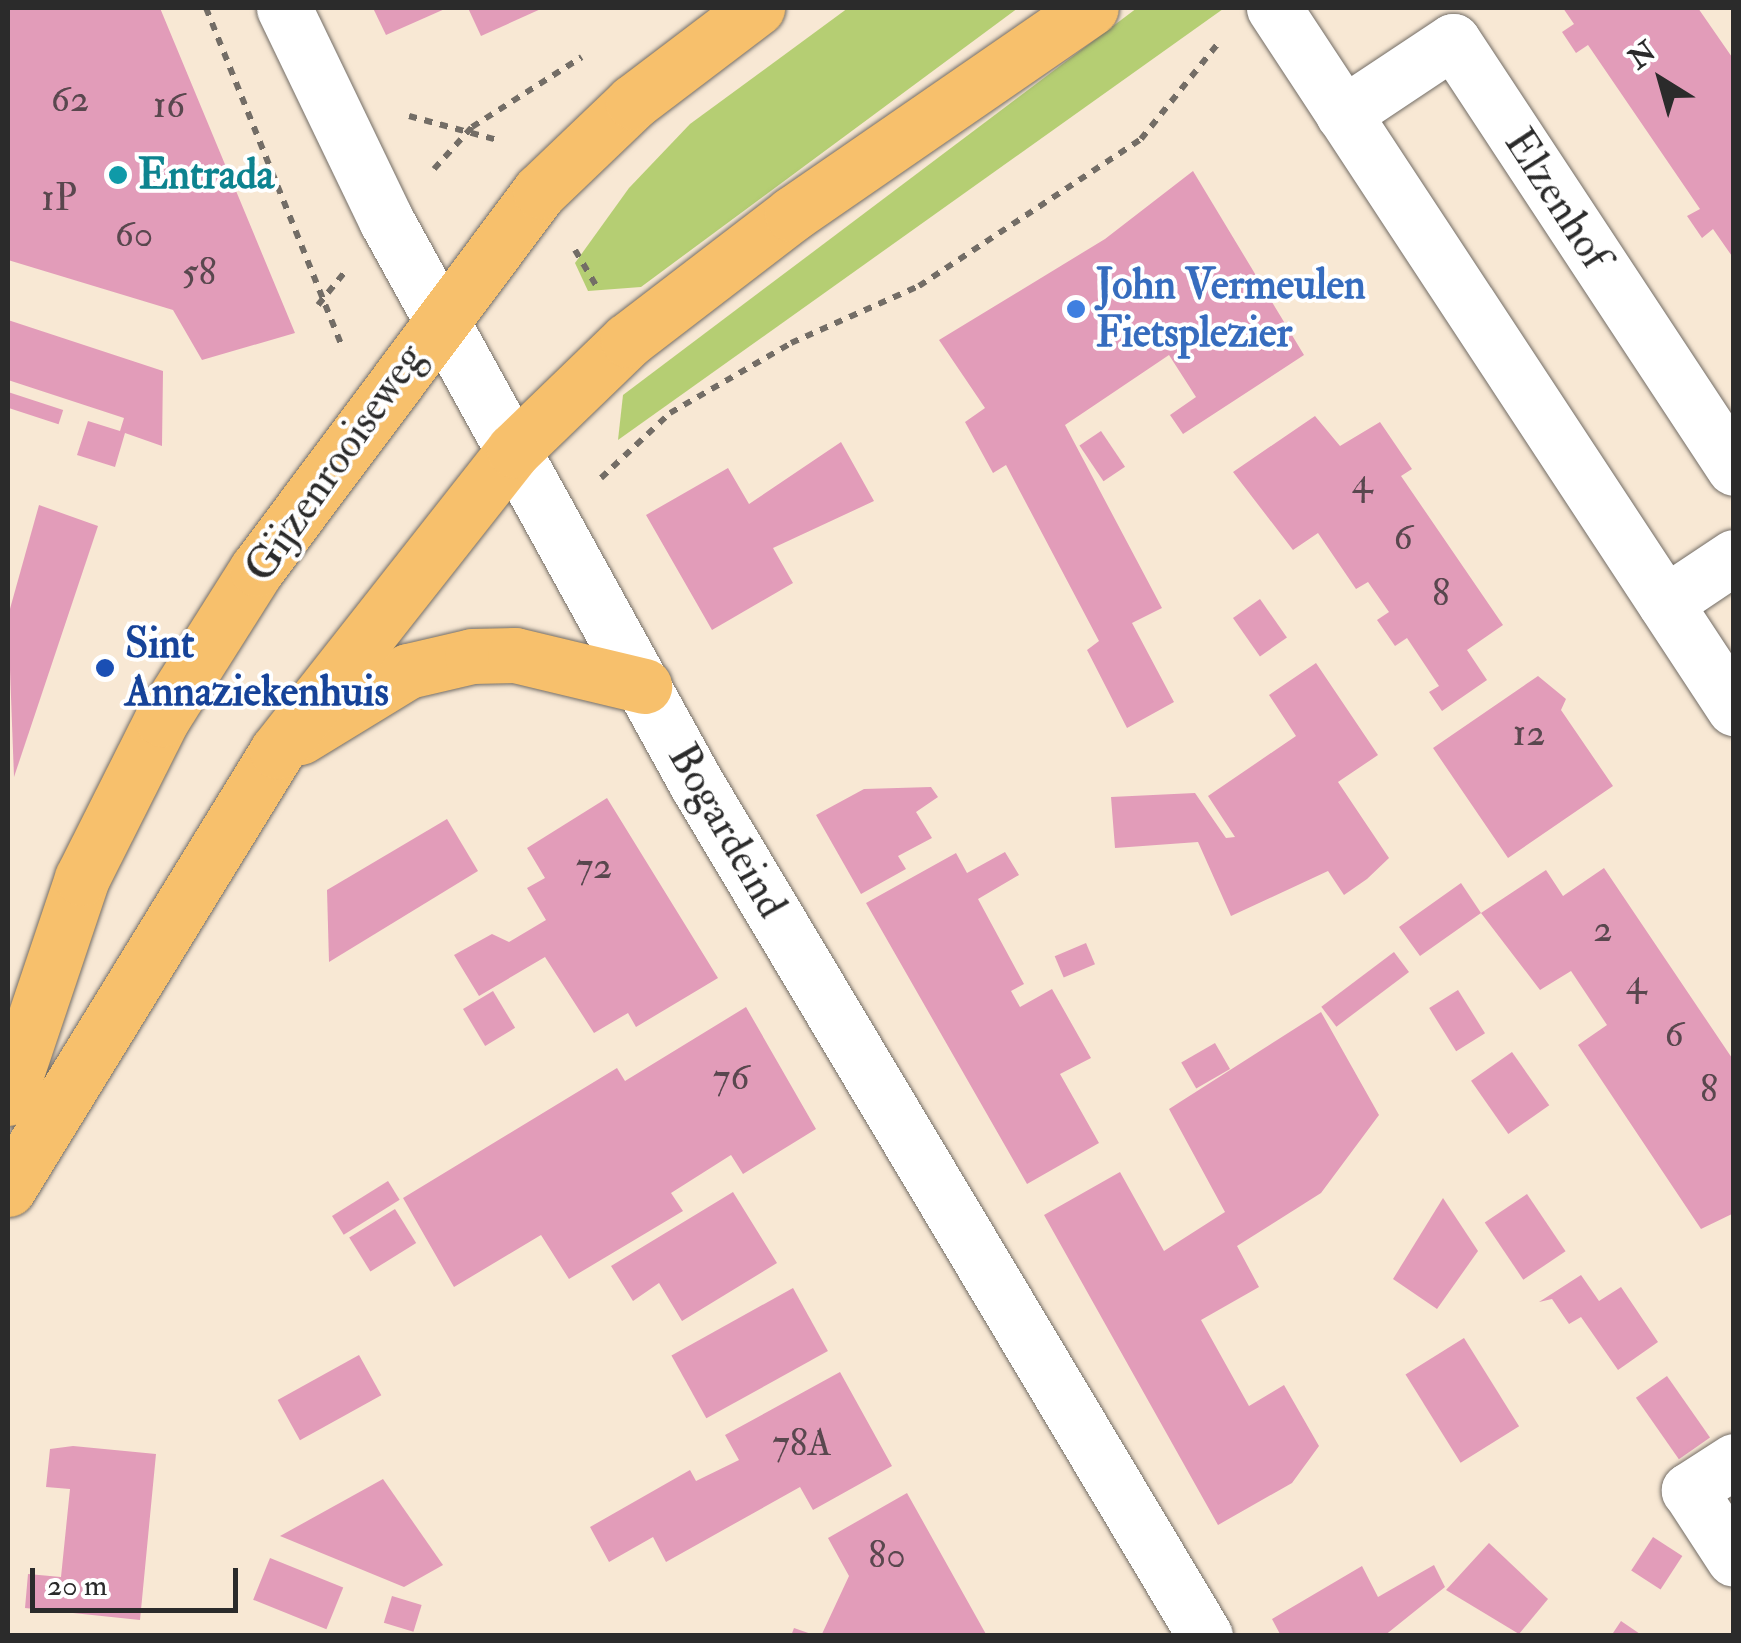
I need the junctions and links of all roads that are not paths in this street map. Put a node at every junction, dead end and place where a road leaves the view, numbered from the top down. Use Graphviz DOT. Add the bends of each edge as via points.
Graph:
graph roads {
  1 [pos="284,8"];
  2 [pos="757,8"];
  3 [pos="1091,8"];
  4 [pos="1274,8"];
  5 [pos="1343,114"];
  6 [pos="440,316"];
  7 [pos="514,450"];
  8 [pos="1734,468"];
  9 [pos="1734,557"];
  10 [pos="1664,603"];
  11 [pos="644,686"];
  12 [pos="1734,708"];
  13 [pos="276,752"];
  14 [pos="8,1098"];
  15 [pos="8,1189"];
  16 [pos="1734,1461"];
  17 [pos="1734,1559"];
  18 [pos="1205,1636"];
  1 -- 6 [label="street, Bogardeind"];
  2 -- 6 [label="main road, Gijzenrooiseweg" via="618,115 540,191"];
  3 -- 7 [label="main road" via="792,214 628,340"];
  4 -- 5 [label="street"];
  5 -- 8 [label="street, Elzenhof" via="1453,41"];
  5 -- 10 [label="street"];
  6 -- 7 [label="street, Bogardeind"];
  6 -- 14 [label="main road, Gijzenrooiseweg" via="162,719 47,962"];
  7 -- 11 [label="street, Bogardeind"];
  7 -- 13 [label="main road"];
  9 -- 10 [label="street"];
  10 -- 12 [label="street"];
  11 -- 13 [label="main road" via="516,656 472,656 408,671"];
  11 -- 18 [label="street, Bogardeind"];
  13 -- 15 [label="main road"];
  16 -- 17 [label="street" via="1689,1490"];
}
